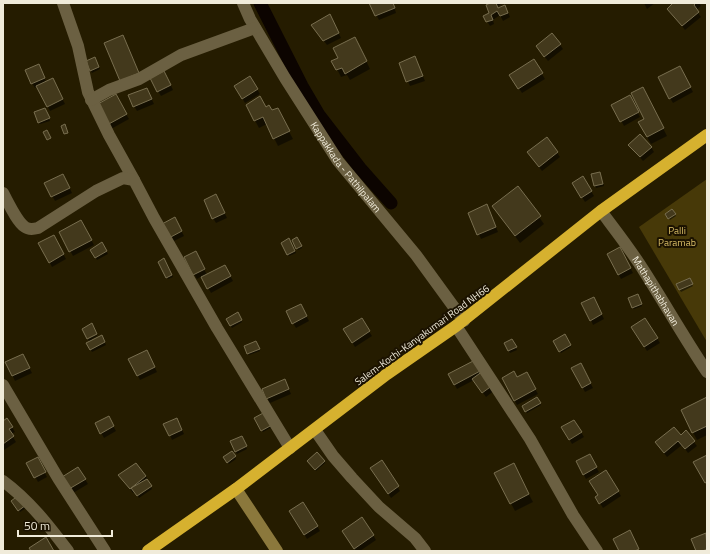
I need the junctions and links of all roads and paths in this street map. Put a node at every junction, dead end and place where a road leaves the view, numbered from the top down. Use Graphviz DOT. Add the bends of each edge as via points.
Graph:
graph roads {
  1 [pos="63,3"];
  2 [pos="243,3"];
  3 [pos="255,28"];
  4 [pos="91,100"];
  5 [pos="707,135"];
  6 [pos="134,180"];
  7 [pos="3,193"];
  8 [pos="602,211"];
  9 [pos="460,324"];
  10 [pos="707,372"];
  11 [pos="3,385"];
  12 [pos="315,430"];
  13 [pos="290,448"];
  14 [pos="3,481"];
  15 [pos="236,489"];
  16 [pos="68,551"];
  17 [pos="105,551"];
  18 [pos="148,551"];
  19 [pos="277,551"];
  20 [pos="425,551"];
  21 [pos="597,551"];
  1 -- 4 [label="street" via="78,46"];
  2 -- 3 [label="street, Kappakkada - Pathilpalam"];
  3 -- 4 [label="street" via="181,55 139,79"];
  3 -- 9 [label="street, Kappakkada - Pathilpalam" via="338,161 416,255"];
  4 -- 6 [label="street"];
  5 -- 8 [label="highway, Salem-Kochi-Kanyakumari Road NH66"];
  6 -- 7 [label="street" via="123,178 96,191 38,228 32,229 25,227"];
  6 -- 13 [label="street" via="213,321"];
  8 -- 9 [label="highway, Salem-Kochi-Kanyakumari Road NH66"];
  8 -- 10 [label="street, Mathapithabhavan" via="644,270"];
  9 -- 12 [label="highway, Salem-Kochi-Kanyakumari Road NH66" via="387,374"];
  9 -- 21 [label="street, Kappakkada - Pathilpalam"];
  11 -- 17 [label="street"];
  12 -- 13 [label="highway, Salem-Kochi-Kanyakumari Road NH66"];
  12 -- 20 [label="street" via="352,478 379,507 415,538"];
  13 -- 15 [label="highway, Salem-Kochi-Kanyakumari Road NH66"];
  14 -- 16 [label="street" via="18,492"];
  15 -- 18 [label="highway, Salem-Kochi-Kanyakumari Road NH66"];
  15 -- 19 [label="street"];
}
